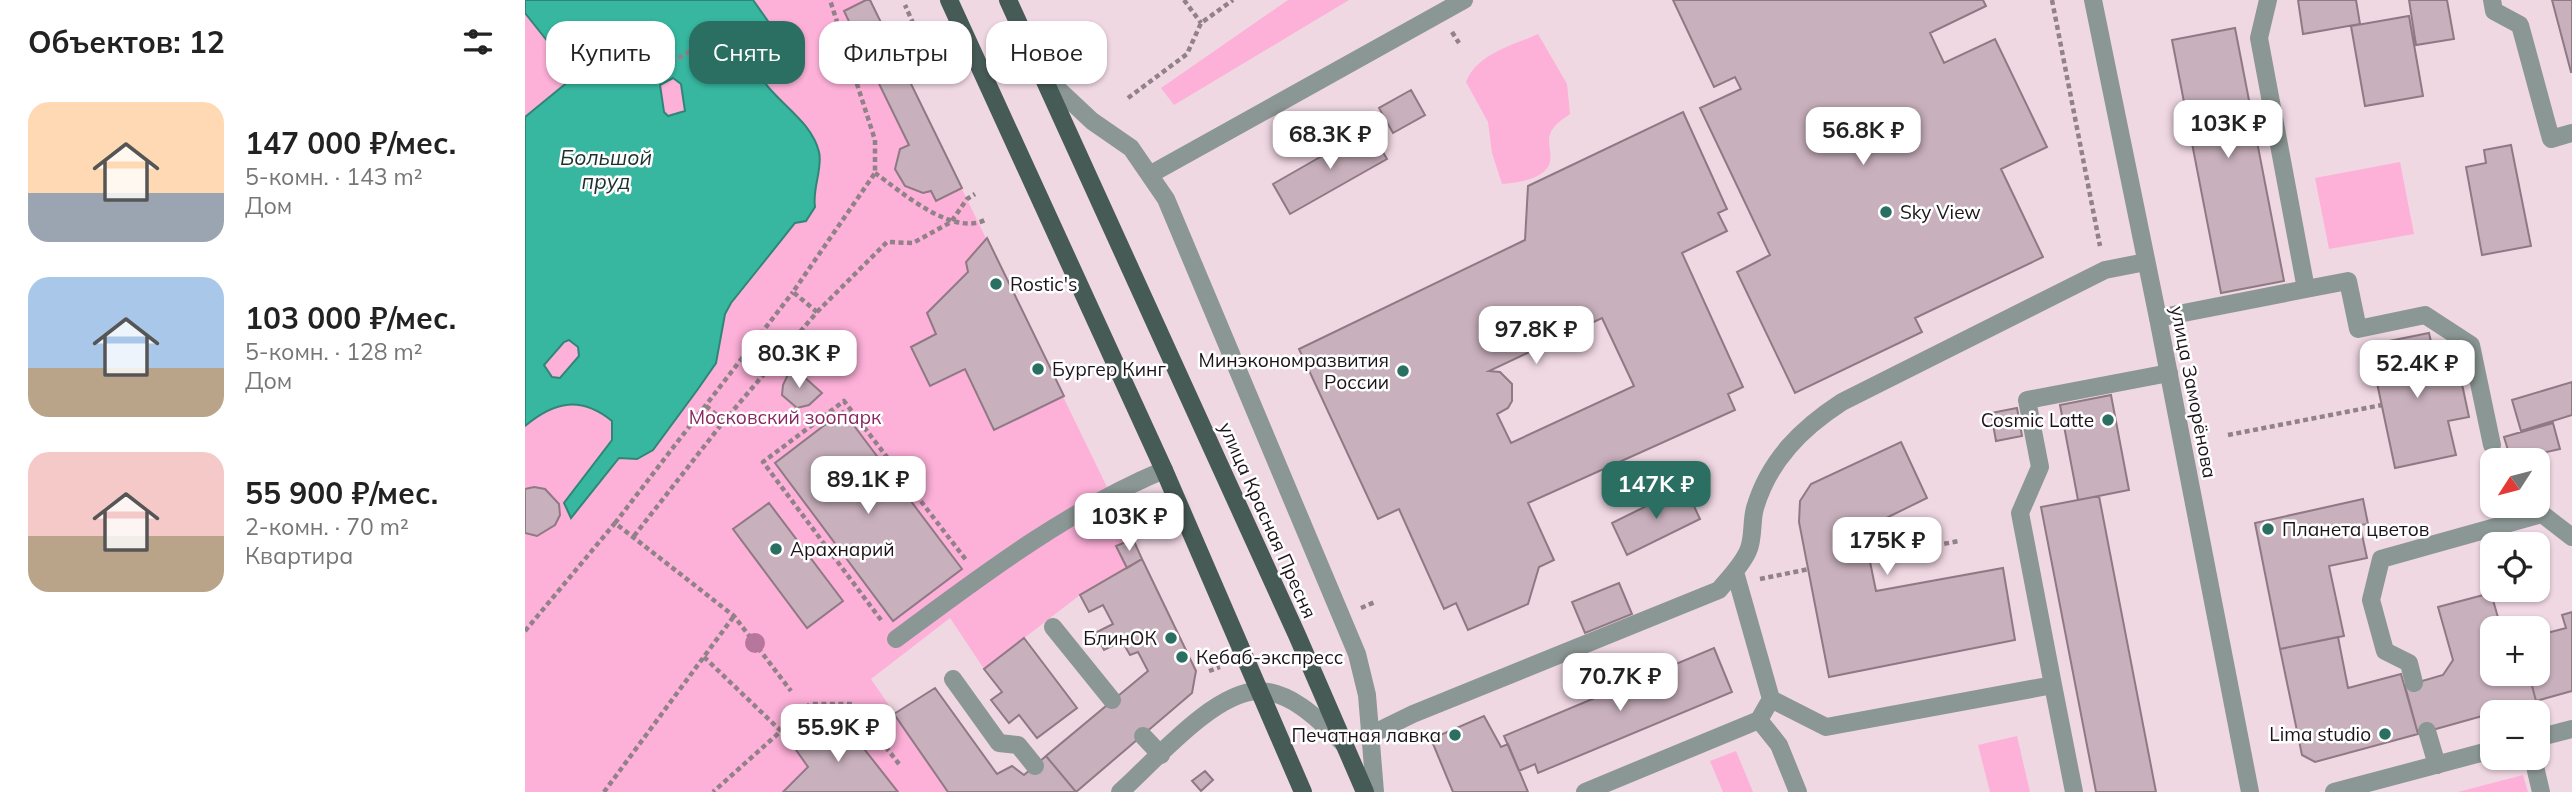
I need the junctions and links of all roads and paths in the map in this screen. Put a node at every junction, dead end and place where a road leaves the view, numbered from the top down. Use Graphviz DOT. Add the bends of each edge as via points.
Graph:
graph roads {
  1 [pos="830,0"];
  2 [pos="949,0"];
  3 [pos="1008,0"];
  4 [pos="1184,0"];
  5 [pos="1233,0"];
  6 [pos="1464,0"];
  7 [pos="2052,0"];
  8 [pos="2093,0"];
  9 [pos="2268,0"];
  10 [pos="2492,0"];
  11 [pos="905,5"];
  12 [pos="912,21"];
  13 [pos="1018,21"];
  14 [pos="1201,23"];
  15 [pos="1452,32"];
  16 [pos="1459,43"];
  17 [pos="1048,84"];
  18 [pos="1053,84"];
  19 [pos="1128,98"];
  20 [pos="2572,133"];
  21 [pos="875,173"];
  22 [pos="1151,174"];
  23 [pos="975,194"];
  24 [pos="987,219"];
  25 [pos="951,222"];
  26 [pos="2146,262"];
  27 [pos="2105,270"];
  28 [pos="2306,289"];
  29 [pos="793,292"];
  30 [pos="817,312"];
  31 [pos="2158,318"];
  32 [pos="2169,373"];
  33 [pos="2382,405"];
  34 [pos="706,406"];
  35 [pos="724,421"];
  36 [pos="2228,435"];
  37 [pos="2492,445"];
  38 [pos="1164,470"];
  39 [pos="615,523"];
  40 [pos="634,536"];
  41 [pos="2572,537"];
  42 [pos="1959,541"];
  43 [pos="1869,558"];
  44 [pos="1809,569"];
  45 [pos="1735,572"];
  46 [pos="1776,576"];
  47 [pos="979,578"];
  48 [pos="734,615"];
  49 [pos="1053,627"];
  50 [pos="525,631"];
  51 [pos="896,639"];
  52 [pos="704,657"];
  53 [pos="1220,667"];
  54 [pos="1209,671"];
  55 [pos="953,679"];
  56 [pos="2414,683"];
  57 [pos="2053,685"];
  58 [pos="791,691"];
  59 [pos="1260,691"];
  60 [pos="1772,699"];
  61 [pos="1112,700"];
  62 [pos="1759,720"];
  63 [pos="2572,729"];
  64 [pos="781,731"];
  65 [pos="2427,731"];
  66 [pos="1370,735"];
  67 [pos="2550,735"];
  68 [pos="1143,736"];
  69 [pos="1345,745"];
  70 [pos="2480,753"];
  71 [pos="1161,755"];
  72 [pos="899,764"];
  73 [pos="2437,765"];
  74 [pos="1035,766"];
  75 [pos="2536,770"];
  76 [pos="604,792"];
  77 [pos="713,792"];
  78 [pos="1120,792"];
  79 [pos="1303,792"];
  80 [pos="1365,792"];
  81 [pos="1375,792"];
  82 [pos="1585,792"];
  83 [pos="1798,792"];
  84 [pos="2074,792"];
  85 [pos="2250,792"];
  86 [pos="2334,792"];
  87 [pos="2541,792"];
  1 -- 21 [label="path" via="875,140"];
  2 -- 38 [label="main road"];
  3 -- 13 [label="main road, улица Красная Пресня"];
  4 -- 14 [label="path"];
  5 -- 14 [label="path"];
  6 -- 22 [label="street"];
  7 -- 27 [label="path"];
  8 -- 26 [label="street, улица Заморёнова"];
  9 -- 28 [label="street" via="2259,38"];
  10 -- 20 [label="street" via="2494,11 2521,25 2551,139"];
  11 -- 12 [label="path"];
  14 -- 19 [label="path" via="1187,54"];
  15 -- 16 [label="path"];
  17 -- 69 [label="main road, улица Красная Пресня"];
  18 -- 22 [label="street" via="1092,121 1131,148"];
  21 -- 25 [label="path"];
  21 -- 29 [label="path"];
  22 -- 66 [label="street" via="1177,223 1343,615 1367,695"];
  23 -- 25 [label="path"];
  24 -- 25 [label="path"];
  25 -- 30 [label="path" via="913,243 887,242"];
  26 -- 27 [label="street"];
  26 -- 31 [label="street, улица Заморёнова"];
  27 -- 45 [label="street" via="1842,402 1811,422 1781,454 1766,481 1755,510 1749,550"];
  28 -- 31 [label="street"];
  28 -- 37 [label="street" via="2347,281 2358,329 2425,315 2470,345"];
  29 -- 30 [label="path"];
  29 -- 34 [label="path"];
  30 -- 35 [label="path"];
  31 -- 32 [label="street, улица Заморёнова"];
  32 -- 57 [label="street" via="2027,400 2040,467 2020,513"];
  32 -- 85 [label="street, улица Заморёнова"];
  33 -- 36 [label="path"];
  34 -- 35 [label="path"];
  34 -- 39 [label="path"];
  35 -- 40 [label="path"];
  38 -- 47 [label="street" via="1111,492"];
  38 -- 59 [label="main road"];
  39 -- 40 [label="path"];
  39 -- 50 [label="path"];
  40 -- 48 [label="path"];
  41 -- 56 [label="street" via="2542,514 2381,559 2371,600 2385,652 2409,663"];
  42 -- 43 [label="path"];
  44 -- 46 [label="path"];
  45 -- 60 [label="street"];
  45 -- 66 [label="street" via="1719,590"];
  47 -- 51 [label="street"];
  47 -- 51 [label="path" via="844,401 763,462"];
  48 -- 52 [label="path"];
  48 -- 58 [label="path"];
  49 -- 61 [label="street"];
  52 -- 64 [label="path"];
  52 -- 76 [label="path"];
  53 -- 54 [label="path"];
  55 -- 74 [label="street" via="999,743 1018,745"];
  57 -- 60 [label="street" via="1826,727"];
  57 -- 84 [label="street"];
  59 -- 69 [label="street" via="1310,712"];
  59 -- 71 [label="street" via="1237,695 1212,710"];
  59 -- 79 [label="main road"];
  60 -- 62 [label="street"];
  62 -- 82 [label="street"];
  62 -- 83 [label="street" via="1779,745"];
  63 -- 67 [label="street"];
  64 -- 72 [label="path" via="810,705 852,704"];
  64 -- 77 [label="path"];
  65 -- 73 [label="street"];
  66 -- 81 [label="street"];
  68 -- 71 [label="street"];
  69 -- 80 [label="main road, улица Красная Пресня"];
  70 -- 73 [label="street"];
  71 -- 78 [label="street"];
  73 -- 86 [label="street"];
  75 -- 87 [label="street"];
}
